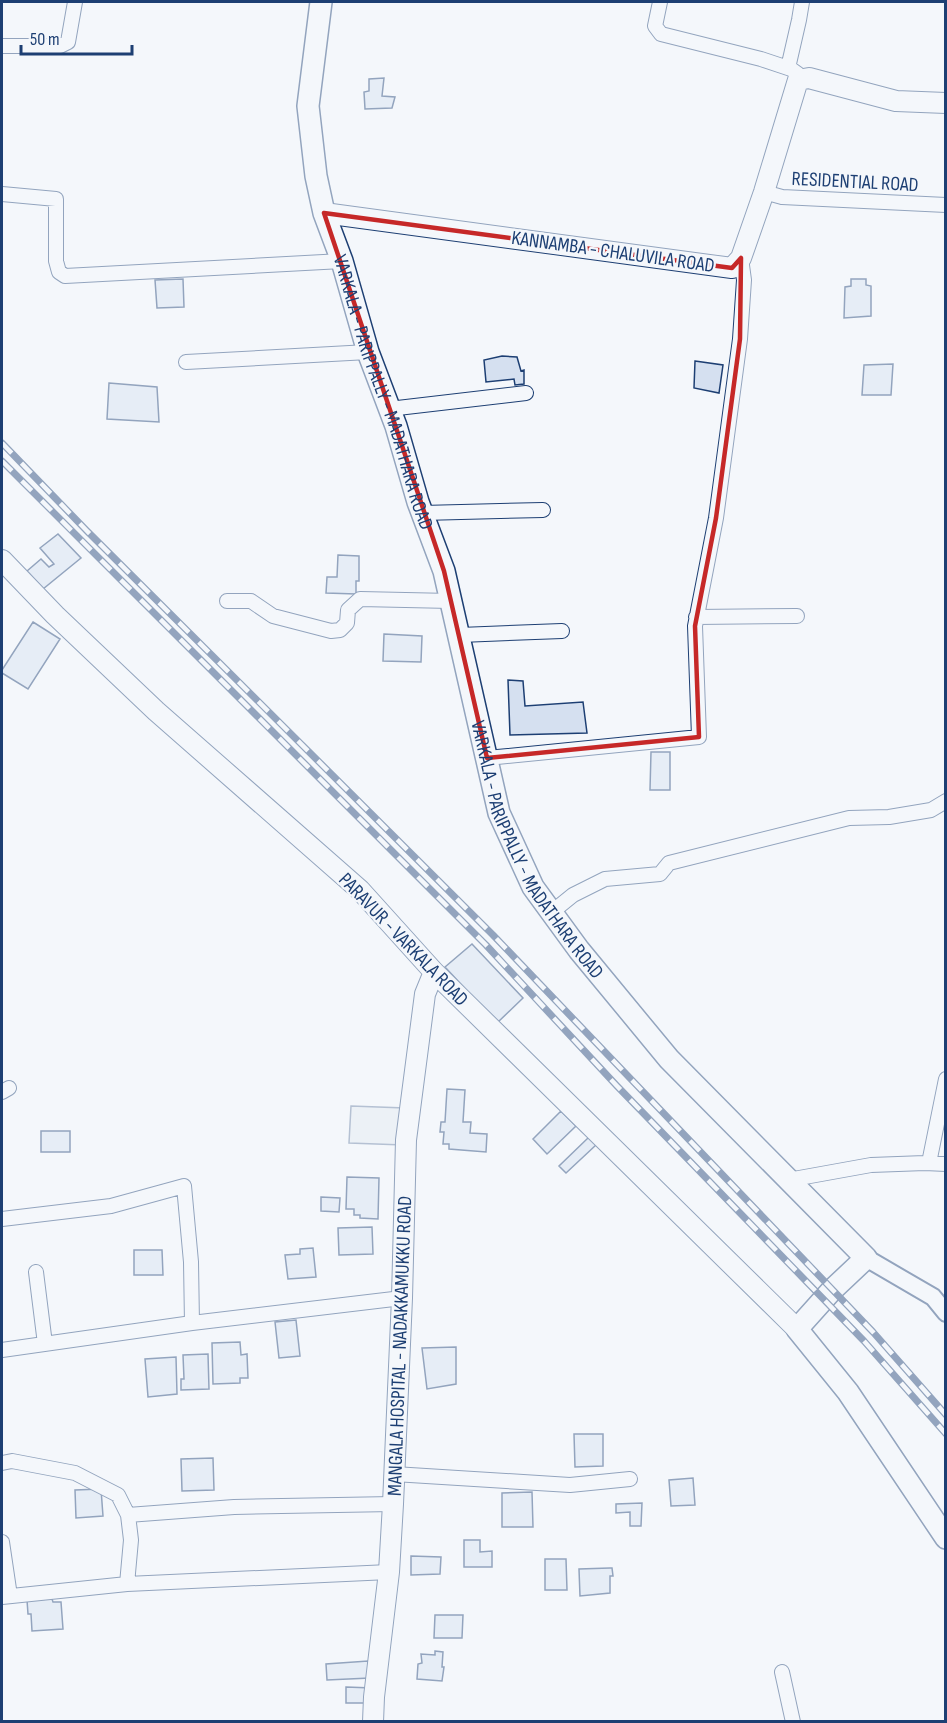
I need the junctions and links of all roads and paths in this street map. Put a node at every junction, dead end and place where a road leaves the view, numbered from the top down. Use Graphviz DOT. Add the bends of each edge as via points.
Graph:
graph roads {
  1 [pos="75,2"];
  2 [pos="321,2"];
  3 [pos="660,2"];
  4 [pos="802,2"];
  5 [pos="2,46"];
  6 [pos="793,74"];
  7 [pos="945,103"];
  8 [pos="764,192"];
  9 [pos="2,194"];
  10 [pos="945,205"];
  11 [pos="324,213"];
  12 [pos="741,258"];
  13 [pos="342,261"];
  14 [pos="368,352"];
  15 [pos="186,362"];
  16 [pos="526,393"];
  17 [pos="389,410"];
  18 [pos="543,510"];
  19 [pos="422,513"];
  20 [pos="3,566"];
  21 [pos="452,601"];
  22 [pos="228,602"];
  23 [pos="797,616"];
  24 [pos="696,617"];
  25 [pos="562,631"];
  26 [pos="460,635"];
  27 [pos="487,758"];
  28 [pos="945,801"];
  29 [pos="552,912"];
  30 [pos="434,972"];
  31 [pos="945,1079"];
  32 [pos="929,1163"];
  33 [pos="945,1164"];
  34 [pos="788,1180"];
  35 [pos="2,1218"];
  36 [pos="866,1258"];
  37 [pos="36,1272"];
  38 [pos="402,1298"];
  39 [pos="945,1313"];
  40 [pos="192,1323"];
  41 [pos="797,1329"];
  42 [pos="45,1344"];
  43 [pos="2,1350"];
  44 [pos="2,1462"];
  45 [pos="394,1474"];
  46 [pos="630,1479"];
  47 [pos="393,1504"];
  48 [pos="128,1515"];
  49 [pos="943,1529"];
  50 [pos="2,1542"];
  51 [pos="389,1572"];
  52 [pos="128,1584"];
  53 [pos="6,1596"];
  54 [pos="782,1672"];
  55 [pos="374,1722"];
  56 [pos="794,1722"];
  1 -- 5 [label="street" via="68,42 60,46"];
  2 -- 11 [label="main road, VARKALA - PARIPPALLY - MADATHARA ROAD" via="309,106"];
  3 -- 6 [label="street" via="655,26 661,34 761,59"];
  4 -- 6 [label="street"];
  6 -- 7 [label="main road" via="896,101"];
  6 -- 8 [label="main road, KANNAMBA - CHALUVILA ROAD"];
  8 -- 10 [label="street, RESIDENTIAL ROAD" via="782,197"];
  8 -- 12 [label="main road, KANNAMBA - CHALUVILA ROAD"];
  9 -- 13 [label="street" via="56,199 56,261 59,272 66,276"];
  11 -- 12 [label="main road, KANNAMBA - CHALUVILA ROAD" via="732,268"];
  11 -- 13 [label="main road, VARKALA - PARIPPALLY - MADATHARA ROAD"];
  12 -- 24 [label="street" via="744,280 740,339 716,518"];
  13 -- 14 [label="main road, VARKALA - PARIPPALLY - MADATHARA ROAD"];
  14 -- 15 [label="street"];
  14 -- 17 [label="main road, VARKALA - PARIPPALLY - MADATHARA ROAD"];
  16 -- 17 [label="street"];
  17 -- 19 [label="main road, VARKALA - PARIPPALLY - MADATHARA ROAD"];
  18 -- 19 [label="street"];
  19 -- 21 [label="main road, VARKALA - PARIPPALLY - MADATHARA ROAD"];
  20 -- 30 [label="main road, PARAVUR - VARKALA ROAD" via="156,711 360,890"];
  21 -- 22 [label="street" via="360,599 348,610 347,623 340,630 331,631 273,616 251,601"];
  21 -- 26 [label="main road, VARKALA - PARIPPALLY - MADATHARA ROAD"];
  23 -- 24 [label="street"];
  24 -- 27 [label="street" via="699,737"];
  25 -- 26 [label="street"];
  26 -- 27 [label="main road, VARKALA - PARIPPALLY - MADATHARA ROAD"];
  27 -- 29 [label="main road, VARKALA - PARIPPALLY - MADATHARA ROAD" via="499,813 533,887"];
  28 -- 29 [label="street" via="931,810 849,818 669,863 660,874 605,879 573,895"];
  29 -- 34 [label="main road, VARKALA - PARIPPALLY - MADATHARA ROAD" via="669,1059"];
  30 -- 38 [label="main road, MANGALA HOSPITAL - NADAKKAMUKKU ROAD" via="425,994 406,1140"];
  30 -- 41 [label="main road, PARAVUR - VARKALA ROAD"];
  31 -- 32 [label="street"];
  32 -- 33 [label="street"];
  32 -- 34 [label="street" via="871,1165"];
  34 -- 36 [label="main road, VARKALA - PARIPPALLY - MADATHARA ROAD"];
  35 -- 40 [label="street" via="111,1206 184,1186"];
  36 -- 39 [label="street" via="933,1298"];
  36 -- 41 [label="main road"];
  37 -- 42 [label="street"];
  38 -- 40 [label="street"];
  38 -- 45 [label="main road, MANGALA HOSPITAL - NADAKKAMUKKU ROAD"];
  40 -- 42 [label="street"];
  41 -- 49 [label="main road" via="848,1392"];
  42 -- 43 [label="street"];
  44 -- 48 [label="street" via="75,1473 118,1495"];
  45 -- 46 [label="street" via="570,1485"];
  45 -- 47 [label="main road, MANGALA HOSPITAL - NADAKKAMUKKU ROAD"];
  47 -- 48 [label="street" via="234,1507"];
  47 -- 51 [label="main road, MANGALA HOSPITAL - NADAKKAMUKKU ROAD"];
  48 -- 52 [label="street"];
  50 -- 53 [label="street"];
  51 -- 52 [label="street"];
  51 -- 55 [label="main road, MANGALA HOSPITAL - NADAKKAMUKKU ROAD"];
  52 -- 53 [label="street"];
  54 -- 56 [label="street"];
}
